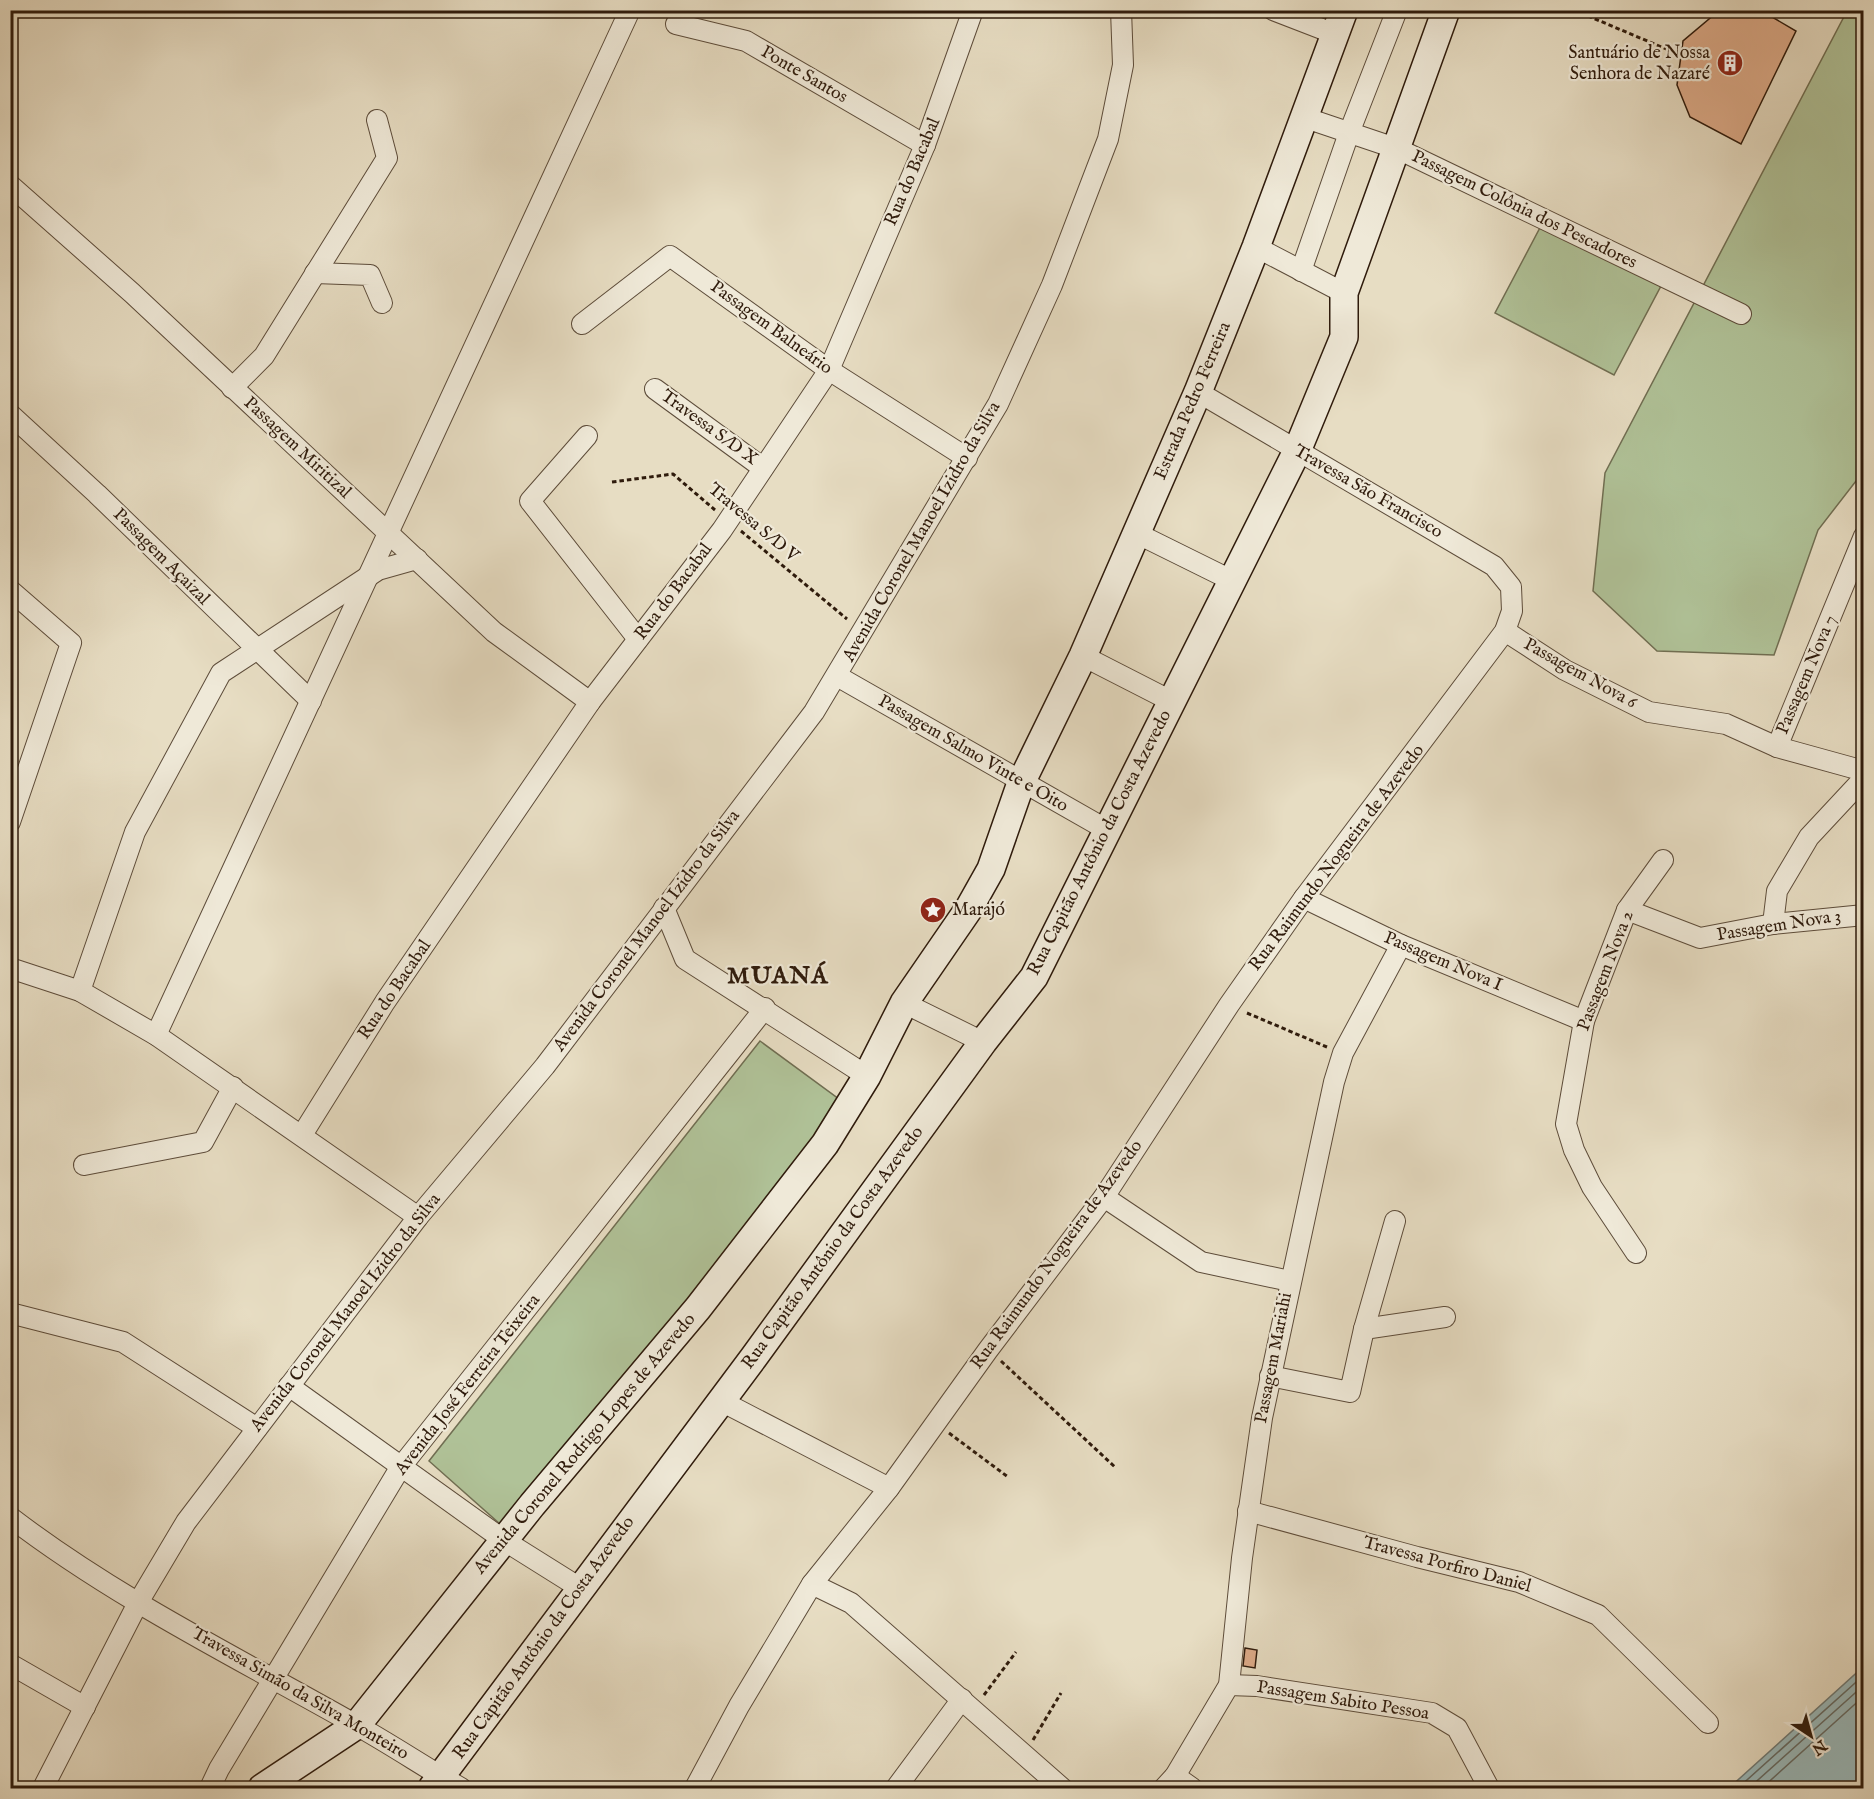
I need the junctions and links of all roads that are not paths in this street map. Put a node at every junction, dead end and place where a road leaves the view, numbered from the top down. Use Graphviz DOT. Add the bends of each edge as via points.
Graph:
graph roads {
  1 [pos="630,10"];
  2 [pos="973,10"];
  3 [pos="1121,10"];
  4 [pos="1273,10"];
  5 [pos="1397,10"];
  6 [pos="1446,10"];
  7 [pos="1340,22"];
  8 [pos="676,24"];
  9 [pos="1303,117"];
  10 [pos="377,120"];
  11 [pos="1348,133"];
  12 [pos="925,145"];
  13 [pos="1398,149"];
  14 [pos="10,185"];
  15 [pos="1256,247"];
  16 [pos="1301,271"];
  17 [pos="315,273"];
  18 [pos="1344,294"];
  19 [pos="382,303"];
  20 [pos="1742,314"];
  21 [pos="582,324"];
  22 [pos="829,370"];
  23 [pos="232,388"];
  24 [pos="655,389"];
  25 [pos="1198,392"];
  26 [pos="10,414"];
  27 [pos="587,436"];
  28 [pos="1297,451"];
  29 [pos="966,458"];
  30 [pos="763,468"];
  31 [pos="388,533"];
  32 [pos="1136,533"];
  33 [pos="1863,536"];
  34 [pos="417,559"];
  35 [pos="368,576"];
  36 [pos="1231,580"];
  37 [pos="10,590"];
  38 [pos="1512,611"];
  39 [pos="1505,631"];
  40 [pos="638,639"];
  41 [pos="254,649"];
  42 [pos="1083,656"];
  43 [pos="837,676"];
  44 [pos="311,701"];
  45 [pos="1171,701"];
  46 [pos="590,702"];
  47 [pos="1777,747"];
  48 [pos="1863,771"];
  49 [pos="1863,778"];
  50 [pos="1021,783"];
  51 [pos="10,822"];
  52 [pos="1109,831"];
  53 [pos="1663,860"];
  54 [pos="1304,898"];
  55 [pos="664,908"];
  56 [pos="1627,910"];
  57 [pos="1863,915"];
  58 [pos="1773,924"];
  59 [pos="1401,945"];
  60 [pos="10,968"];
  61 [pos="81,991"];
  62 [pos="904,1003"];
  63 [pos="765,1008"];
  64 [pos="1584,1021"];
  65 [pos="156,1035"];
  66 [pos="983,1042"];
  67 [pos="867,1076"];
  68 [pos="233,1088"];
  69 [pos="302,1135"];
  70 [pos="84,1166"];
  71 [pos="1104,1197"];
  72 [pos="418,1217"];
  73 [pos="1395,1221"];
  74 [pos="1636,1253"];
  75 [pos="1290,1281"];
  76 [pos="10,1313"];
  77 [pos="1445,1317"];
  78 [pos="1364,1329"];
  79 [pos="1269,1376"];
  80 [pos="289,1386"];
  81 [pos="721,1401"];
  82 [pos="257,1428"];
  83 [pos="400,1468"];
  84 [pos="889,1488"];
  85 [pos="1248,1511"];
  86 [pos="10,1517"];
  87 [pos="505,1541"];
  88 [pos="812,1584"];
  89 [pos="580,1588"];
  90 [pos="139,1601"];
  91 [pos="10,1664"];
  92 [pos="273,1681"];
  93 [pos="1229,1685"];
  94 [pos="967,1705"];
  95 [pos="85,1707"];
  96 [pos="1708,1723"];
  97 [pos="357,1725"];
  98 [pos="283,1780"];
  99 [pos="1169,1782"];
  100 [pos="445,1785"];
  101 [pos="43,1788"];
  102 [pos="210,1788"];
  103 [pos="262,1788"];
  104 [pos="695,1788"];
  105 [pos="896,1788"];
  106 [pos="1062,1788"];
  107 [pos="1192,1788"];
  108 [pos="1489,1788"];
  1 -- 31 [label="street"];
  2 -- 12 [label="street, Rua do Bacabal"];
  3 -- 29 [label="street, Avenida Coronel Manoel Izidro da Silva" via="1123,65 1108,139 1052,285 998,404"];
  4 -- 7 [label="street"];
  5 -- 11 [label="street"];
  6 -- 13 [label="main road, Rua Capitão Antônio da Costa Azevedo"];
  7 -- 9 [label="main road, Estrada Pedro Ferreira"];
  8 -- 12 [label="street, Ponte Santos" via="746,41"];
  9 -- 11 [label="street, Passagem Colônia dos Pescadores"];
  9 -- 15 [label="main road, Estrada Pedro Ferreira"];
  10 -- 17 [label="street" via="387,158"];
  11 -- 13 [label="street, Passagem Colônia dos Pescadores"];
  11 -- 16 [label="street"];
  12 -- 22 [label="street, Rua do Bacabal"];
  13 -- 18 [label="main road, Rua Capitão Antônio da Costa Azevedo"];
  13 -- 20 [label="street, Passagem Colônia dos Pescadores"];
  14 -- 23 [label="street, Passagem Miritizal"];
  15 -- 16 [label="street"];
  15 -- 25 [label="main road, Estrada Pedro Ferreira"];
  16 -- 18 [label="street"];
  17 -- 19 [label="street" via="370,275"];
  17 -- 23 [label="street" via="264,356"];
  18 -- 28 [label="main road, Rua Capitão Antônio da Costa Azevedo" via="1344,337"];
  21 -- 22 [label="street, Passagem Balneário" via="670,256"];
  22 -- 29 [label="street, Passagem Balneário"];
  22 -- 30 [label="street, Rua do Bacabal"];
  23 -- 31 [label="street, Passagem Miritizal"];
  24 -- 30 [label="street, Travessa S/D X"];
  25 -- 28 [label="street, Travessa São Francisco"];
  25 -- 32 [label="main road, Estrada Pedro Ferreira"];
  26 -- 41 [label="street, Passagem Açaizal"];
  27 -- 40 [label="street" via="530,501"];
  28 -- 36 [label="main road, Rua Capitão Antônio da Costa Azevedo"];
  28 -- 38 [label="street, Travessa São Francisco" via="1494,566 1511,587"];
  29 -- 43 [label="street, Avenida Coronel Manoel Izidro da Silva"];
  30 -- 40 [label="street, Rua do Bacabal"];
  31 -- 34 [label="street, Passagem Miritizal"];
  31 -- 35 [label="street"];
  32 -- 36 [label="street"];
  32 -- 42 [label="main road, Estrada Pedro Ferreira"];
  33 -- 47 [label="street, Passagem Nova 7"];
  34 -- 35 [label="street"];
  34 -- 46 [label="street, Passagem Miritizal" via="494,632"];
  35 -- 41 [label="street"];
  35 -- 44 [label="street"];
  36 -- 45 [label="main road, Rua Capitão Antônio da Costa Azevedo"];
  37 -- 51 [label="street" via="71,643"];
  38 -- 39 [label="street, Rua Raimundo Nogueira de Azevedo"];
  39 -- 47 [label="street, Passagem Nova 6" via="1565,670 1649,712 1726,724"];
  39 -- 54 [label="street, Rua Raimundo Nogueira de Azevedo"];
  40 -- 46 [label="street, Rua do Bacabal"];
  41 -- 44 [label="street, Passagem Açaizal"];
  41 -- 61 [label="street" via="221,673 135,832"];
  42 -- 45 [label="street"];
  42 -- 50 [label="main road, Estrada Pedro Ferreira"];
  43 -- 50 [label="street, Passagem Salmo Vinte e Oito"];
  43 -- 55 [label="street, Avenida Coronel Manoel Izidro da Silva" via="814,712"];
  44 -- 65 [label="street"];
  45 -- 52 [label="main road, Rua Capitão Antônio da Costa Azevedo"];
  46 -- 69 [label="street, Rua do Bacabal" via="385,1002"];
  47 -- 48 [label="street, Passagem Nova 6"];
  49 -- 58 [label="street" via="1809,837 1777,891"];
  50 -- 52 [label="street, Passagem Salmo Vinte e Oito"];
  50 -- 62 [label="main road, Estrada Pedro Ferreira" via="991,869 968,910"];
  52 -- 66 [label="main road, Rua Capitão Antônio da Costa Azevedo" via="1034,977"];
  53 -- 56 [label="street, Passagem Nova 2"];
  54 -- 59 [label="street, Passagem Nova I"];
  54 -- 71 [label="street, Rua Raimundo Nogueira de Azevedo"];
  55 -- 63 [label="street" via="685,958"];
  55 -- 72 [label="street, Avenida Coronel Manoel Izidro da Silva" via="545,1066"];
  56 -- 58 [label="street, Passagem Nova 3" via="1700,938"];
  56 -- 64 [label="street, Passagem Nova 2"];
  57 -- 58 [label="street, Passagem Nova 3"];
  59 -- 64 [label="street, Passagem Nova I"];
  59 -- 75 [label="street, Passagem Mariahi" via="1343,1053"];
  60 -- 61 [label="street"];
  61 -- 65 [label="street"];
  62 -- 66 [label="street"];
  62 -- 67 [label="main road, Avenida Coronel Rodrigo Lopes de Azevedo"];
  63 -- 67 [label="street"];
  63 -- 83 [label="street, Avenida José Ferreira Teixeira"];
  64 -- 74 [label="street, Passagem Nova 2" via="1566,1124 1592,1187"];
  65 -- 68 [label="street"];
  66 -- 81 [label="main road, Rua Capitão Antônio da Costa Azevedo"];
  67 -- 87 [label="main road, Avenida Coronel Rodrigo Lopes de Azevedo" via="825,1144 712,1290"];
  68 -- 69 [label="street"];
  68 -- 70 [label="street" via="203,1143"];
  69 -- 72 [label="street"];
  71 -- 75 [label="street" via="1201,1262"];
  71 -- 84 [label="street, Rua Raimundo Nogueira de Azevedo"];
  72 -- 80 [label="street, Avenida Coronel Manoel Izidro da Silva"];
  73 -- 78 [label="street"];
  75 -- 79 [label="street, Passagem Mariahi"];
  76 -- 82 [label="street" via="123,1342"];
  77 -- 78 [label="street"];
  78 -- 79 [label="street" via="1350,1392"];
  79 -- 85 [label="street, Passagem Mariahi"];
  80 -- 82 [label="street, Avenida Coronel Manoel Izidro da Silva"];
  80 -- 83 [label="street"];
  81 -- 84 [label="street"];
  81 -- 89 [label="main road, Rua Capitão Antônio da Costa Azevedo"];
  82 -- 90 [label="street, Avenida Coronel Manoel Izidro da Silva" via="186,1522"];
  83 -- 87 [label="street"];
  83 -- 92 [label="street, Avenida José Ferreira Teixeira"];
  84 -- 88 [label="street, Rua Raimundo Nogueira de Azevedo"];
  85 -- 93 [label="street, Passagem Mariahi"];
  85 -- 96 [label="street, Travessa Porfiro Daniel" via="1519,1582 1598,1615"];
  86 -- 90 [label="street, Travessa Simão da Silva Monteiro" via="55,1551"];
  87 -- 89 [label="street"];
  87 -- 97 [label="main road, Avenida Coronel Rodrigo Lopes de Azevedo"];
  88 -- 94 [label="street" via="851,1603"];
  88 -- 104 [label="street, Rua Raimundo Nogueira de Azevedo"];
  89 -- 100 [label="main road, Rua Capitão Antônio da Costa Azevedo"];
  90 -- 92 [label="street, Travessa Simão da Silva Monteiro"];
  90 -- 95 [label="street, Avenida Coronel Manoel Izidro da Silva"];
  91 -- 95 [label="street"];
  92 -- 97 [label="street, Travessa Simão da Silva Monteiro"];
  92 -- 102 [label="street, Avenida José Ferreira Teixeira"];
  93 -- 99 [label="street, Passagem Mariahi"];
  93 -- 108 [label="street, Passagem Sabito Pessoa" via="1432,1713 1457,1728"];
  94 -- 105 [label="street"];
  94 -- 106 [label="street"];
  95 -- 101 [label="street, Avenida Coronel Manoel Izidro da Silva"];
  97 -- 98 [label="main road, Avenida Coronel Rodrigo Lopes de Azevedo"];
  97 -- 100 [label="street, Travessa Simão da Silva Monteiro"];
  98 -- 103 [label="main road, Avenida Coronel Rodrigo Lopes de Azevedo"];
  99 -- 107 [label="street"];
}
